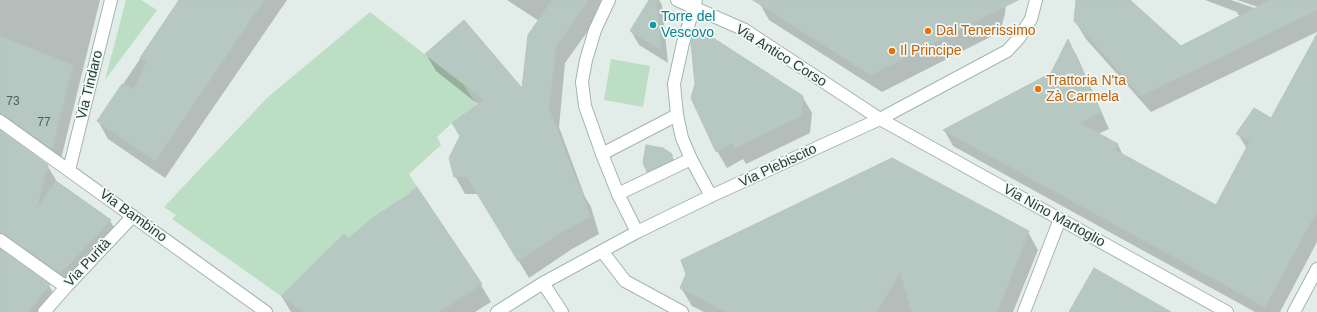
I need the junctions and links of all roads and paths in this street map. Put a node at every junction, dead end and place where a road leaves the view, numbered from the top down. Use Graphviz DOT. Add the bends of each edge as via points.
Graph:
graph roads {
  1 [pos="111,0"];
  2 [pos="610,0"];
  3 [pos="677,0"];
  4 [pos="1036,0"];
  5 [pos="695,4"];
  6 [pos="677,115"];
  7 [pos="880,119"];
  8 [pos="0,121"];
  9 [pos="602,154"];
  10 [pos="691,159"];
  11 [pos="69,170"];
  12 [pos="618,194"];
  13 [pos="711,196"];
  14 [pos="133,216"];
  15 [pos="1060,219"];
  16 [pos="637,232"];
  17 [pos="0,240"];
  18 [pos="602,251"];
  19 [pos="1317,269"];
  20 [pos="543,283"];
  21 [pos="66,287"];
  22 [pos="44,312"];
  23 [pos="266,312"];
  24 [pos="497,312"];
  25 [pos="562,312"];
  26 [pos="682,312"];
  27 [pos="1024,312"];
  28 [pos="1228,312"];
  29 [pos="1294,312"];
  1 -- 11 [label="street, Via Tindaro"];
  2 -- 9 [label="street" via="594,30 582,82 585,106"];
  3 -- 5 [label="street, Via Antico Corso"];
  4 -- 7 [label="street, Via Plebiscito" via="1031,19 1020,38 1007,51"];
  5 -- 6 [label="street" via="674,84"];
  5 -- 7 [label="street, Via Antico Corso" via="744,30"];
  6 -- 9 [label="street"];
  6 -- 10 [label="street" via="682,138"];
  7 -- 13 [label="street, Via Plebiscito"];
  7 -- 15 [label="street, Via Nino Martoglio"];
  8 -- 11 [label="street, Via Bambino"];
  9 -- 12 [label="street"];
  10 -- 12 [label="street"];
  10 -- 13 [label="street"];
  11 -- 14 [label="street, Via Bambino"];
  12 -- 16 [label="street"];
  13 -- 16 [label="street, Via Plebiscito"];
  14 -- 21 [label="street, Via Purità"];
  14 -- 23 [label="street, Via Bambino"];
  15 -- 27 [label="street"];
  15 -- 28 [label="street, Via Nino Martoglio"];
  16 -- 18 [label="street, Via Plebiscito"];
  17 -- 21 [label="street"];
  18 -- 20 [label="street, Via Plebiscito"];
  18 -- 26 [label="street" via="625,281"];
  19 -- 29 [label="street"];
  20 -- 24 [label="street, Via Plebiscito"];
  20 -- 25 [label="street"];
  21 -- 22 [label="street, Via Purità"];
}
